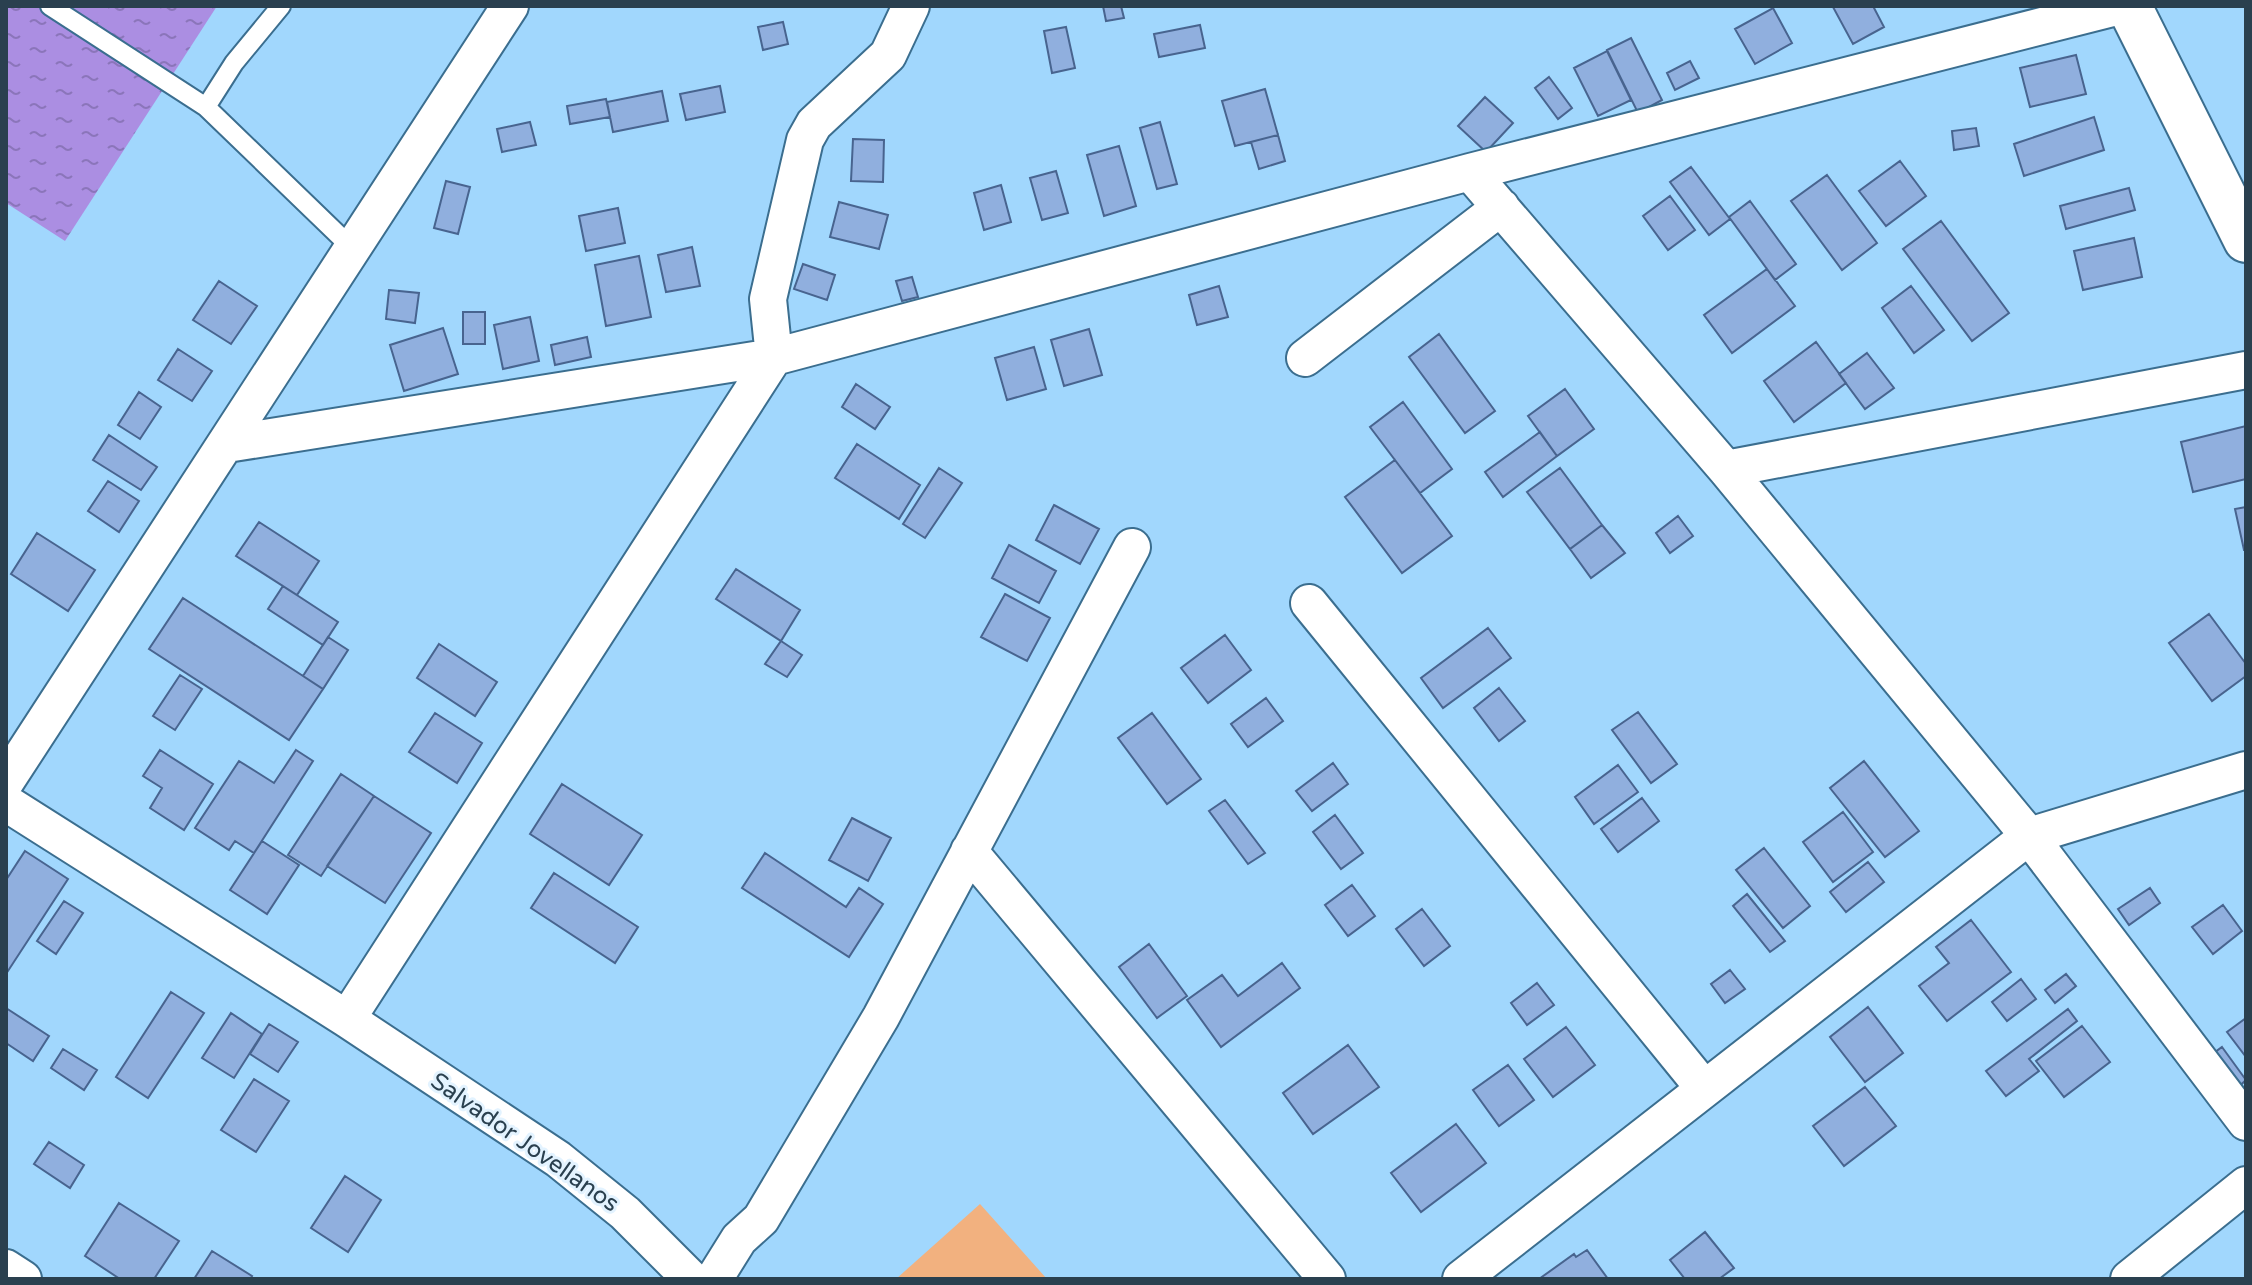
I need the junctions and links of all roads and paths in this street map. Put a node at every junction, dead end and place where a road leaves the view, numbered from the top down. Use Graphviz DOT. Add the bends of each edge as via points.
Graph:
graph roads {
  1 [pos="50,6"];
  2 [pos="281,6"];
  3 [pos="510,6"];
  4 [pos="911,6"];
  5 [pos="2120,6"];
  6 [pos="2129,6"];
  7 [pos="206,107"];
  8 [pos="1470,172"];
  9 [pos="1501,207"];
  10 [pos="2246,240"];
  11 [pos="353,249"];
  12 [pos="774,357"];
  13 [pos="1305,358"];
  14 [pos="2246,370"];
  15 [pos="227,444"];
  16 [pos="1726,469"];
  17 [pos="1132,547"];
  18 [pos="1309,603"];
  19 [pos="2246,770"];
  20 [pos="6,781"];
  21 [pos="6,803"];
  22 [pos="2029,836"];
  23 [pos="969,851"];
  24 [pos="347,1019"];
  25 [pos="1703,1087"];
  26 [pos="2246,1122"];
  27 [pos="2246,1185"];
  28 [pos="6,1268"];
  29 [pos="23,1279"];
  30 [pos="691,1279"];
  31 [pos="714,1279"];
  32 [pos="1327,1279"];
  33 [pos="1461,1279"];
  34 [pos="2129,1279"];
  1 -- 7 [label="lane"];
  2 -- 7 [label="lane"];
  3 -- 11 [label="street"];
  4 -- 12 [label="street" via="888,55 814,124 805,140 768,299"];
  5 -- 8 [label="street"];
  6 -- 10 [label="street"];
  7 -- 11 [label="lane"];
  8 -- 9 [label="street"];
  8 -- 12 [label="street"];
  9 -- 13 [label="street"];
  9 -- 16 [label="street"];
  11 -- 15 [label="street"];
  12 -- 15 [label="street"];
  12 -- 24 [label="street"];
  14 -- 16 [label="street"];
  15 -- 20 [label="street"];
  16 -- 22 [label="street"];
  17 -- 23 [label="street"];
  18 -- 25 [label="street"];
  19 -- 22 [label="street"];
  21 -- 24 [label="street, Salvador Jovellanos"];
  22 -- 25 [label="street"];
  22 -- 26 [label="street"];
  23 -- 31 [label="street" via="881,1017 761,1219 739,1239"];
  23 -- 32 [label="street"];
  24 -- 30 [label="street, Salvador Jovellanos" via="558,1159 625,1213"];
  25 -- 33 [label="street"];
  27 -- 34 [label="street"];
  28 -- 29 [label="street"];
}
